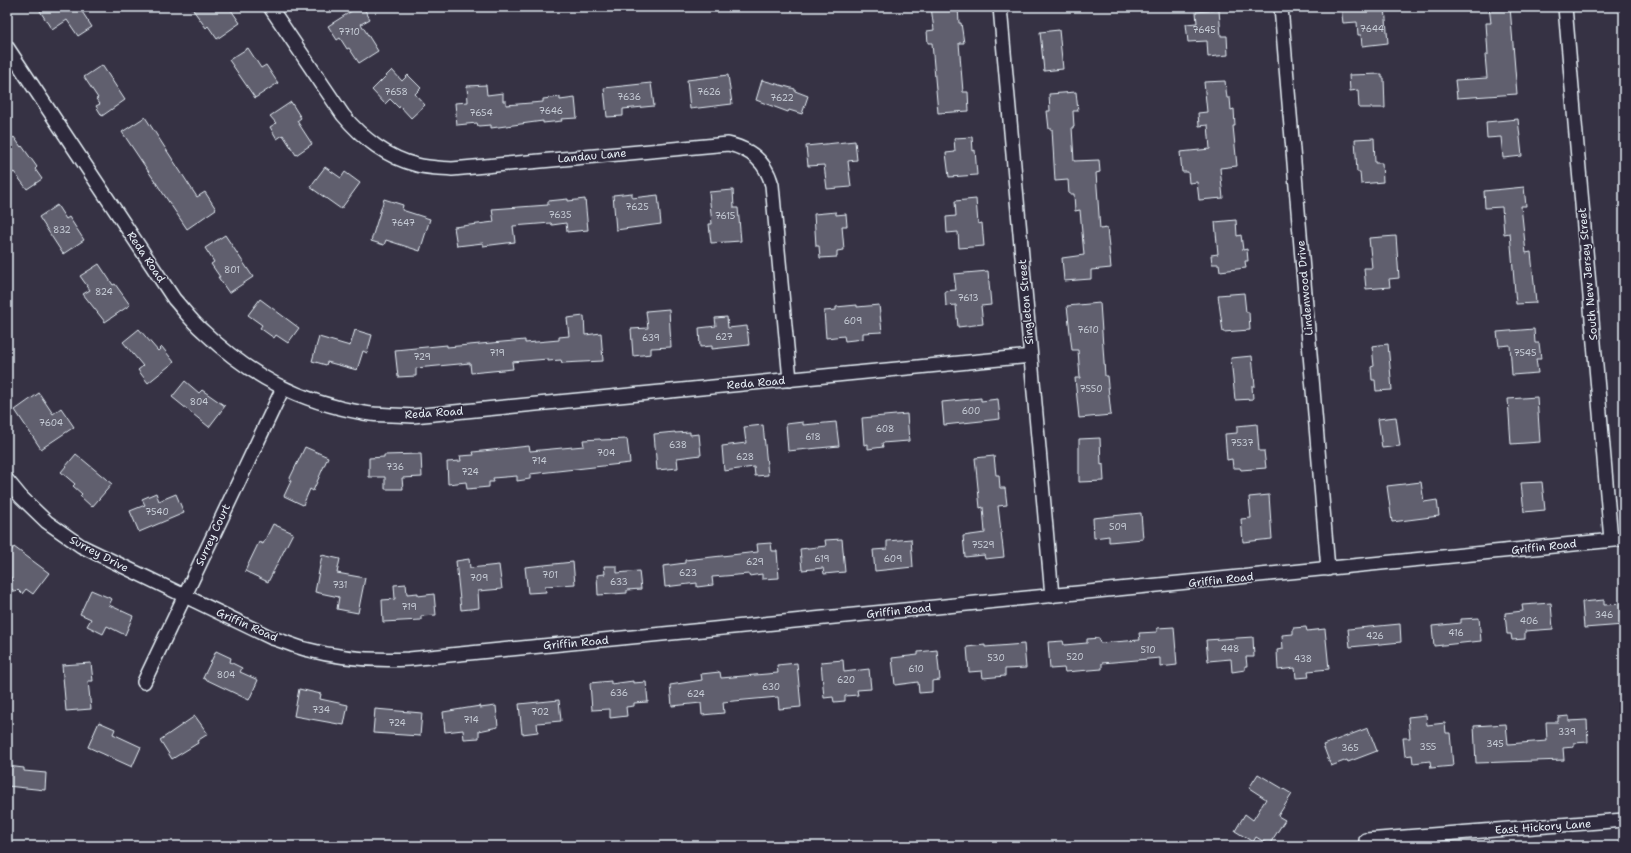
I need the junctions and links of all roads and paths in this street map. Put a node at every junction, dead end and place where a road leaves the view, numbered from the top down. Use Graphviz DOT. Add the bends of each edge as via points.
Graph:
graph roads {
  1 [pos="270,7"];
  2 [pos="1000,7"];
  3 [pos="1281,7"];
  4 [pos="1565,7"];
  5 [pos="7,47"];
  6 [pos="1031,356"];
  7 [pos="790,380"];
  8 [pos="283,388"];
  9 [pos="7,480"];
  10 [pos="1617,539"];
  11 [pos="1328,569"];
  12 [pos="185,596"];
  13 [pos="1052,596"];
  14 [pos="144,682"];
  15 [pos="1624,820"];
  16 [pos="1366,843"];
  1 -- 7 [label="street, Landau Lane" via="343,115 357,131 385,152 417,165 452,169 728,144 742,148 760,160 768,172 772,185"];
  2 -- 6 [label="street, Singleton Street"];
  3 -- 11 [label="street, Lindenwood Drive"];
  4 -- 10 [label="street, South New Jersey Street"];
  5 -- 8 [label="street, Reda Road" via="174,300 203,331 246,368"];
  6 -- 7 [label="street, Reda Road"];
  6 -- 13 [label="street, Singleton Street"];
  7 -- 8 [label="street, Reda Road" via="413,416 350,411 316,402"];
  8 -- 12 [label="street, Surrey Court"];
  9 -- 12 [label="street, Surrey Drive" via="36,512 81,546"];
  10 -- 11 [label="street, Griffin Road"];
  11 -- 13 [label="street, Griffin Road"];
  12 -- 13 [label="street, Griffin Road" via="266,635 299,647 339,656 381,660"];
  12 -- 14 [label="street, Surrey Court"];
  15 -- 16 [label="street, East Hickory Lane"];
}
